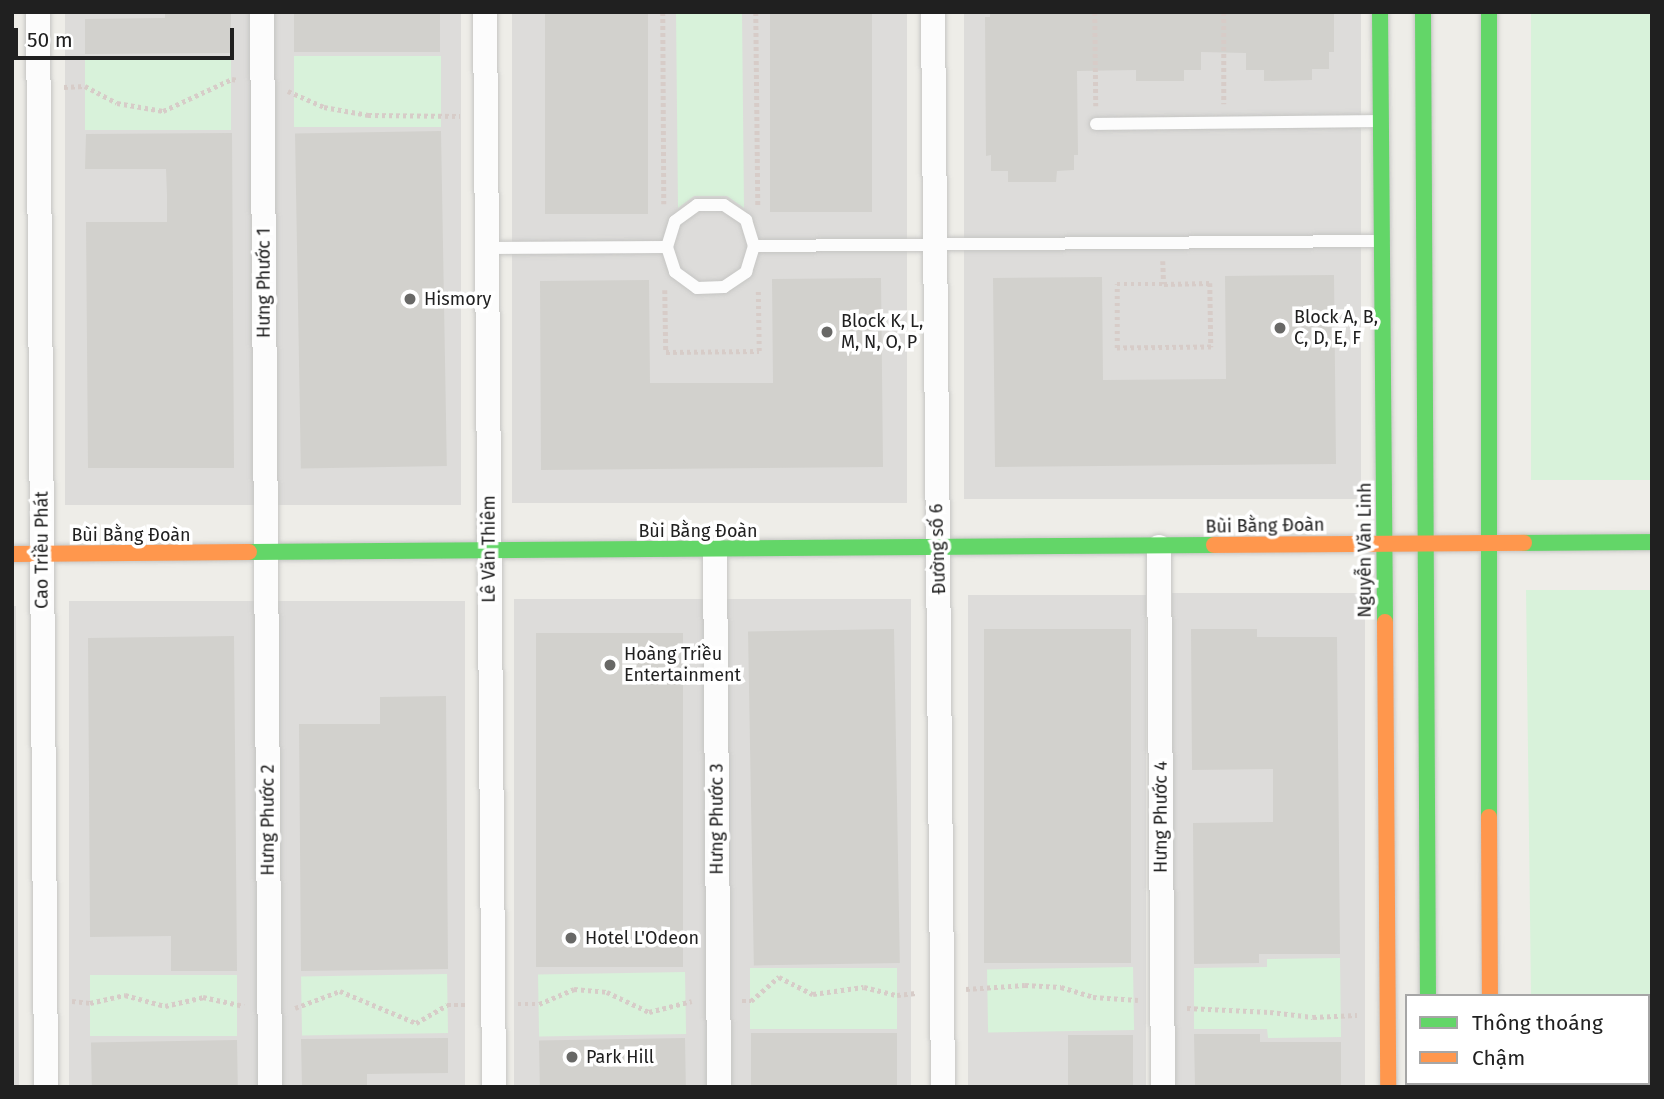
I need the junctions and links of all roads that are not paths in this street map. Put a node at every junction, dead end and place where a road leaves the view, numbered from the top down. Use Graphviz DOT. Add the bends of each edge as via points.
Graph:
graph roads {
  1 [pos="38,12"];
  2 [pos="262,12"];
  3 [pos="485,12"];
  4 [pos="933,12"];
  5 [pos="1380,12"];
  6 [pos="1423,12"];
  7 [pos="1489,12"];
  8 [pos="1381,96"];
  9 [pos="1424,96"];
  10 [pos="1381,121"];
  11 [pos="1096,124"];
  12 [pos="1382,241"];
  13 [pos="935,245"];
  14 [pos="754,246"];
  15 [pos="667,247"];
  16 [pos="487,248"];
  17 [pos="1652,542"];
  18 [pos="1489,543"];
  19 [pos="1384,544"];
  20 [pos="1427,544"];
  21 [pos="1158,547"];
  22 [pos="938,549"];
  23 [pos="715,551"];
  24 [pos="489,552"];
  25 [pos="266,553"];
  26 [pos="12,554"];
  27 [pos="42,554"];
  28 [pos="1429,994"];
  29 [pos="1490,994"];
  30 [pos="46,1087"];
  31 [pos="270,1087"];
  32 [pos="494,1087"];
  33 [pos="719,1087"];
  34 [pos="943,1087"];
  35 [pos="1163,1087"];
  36 [pos="1388,1087"];
  1 -- 27 [label="street, Cao Triều Phát"];
  2 -- 25 [label="street, Hưng Phước 1"];
  3 -- 16 [label="street, Lê Văn Thiêm"];
  4 -- 13 [label="street, Đường số 6"];
  5 -- 8 [label="main road, Nguyễn Văn Linh"];
  6 -- 9 [label="main road"];
  7 -- 18 [label="main road"];
  8 -- 9 [label="main road"];
  8 -- 10 [label="main road, Nguyễn Văn Linh"];
  9 -- 20 [label="main road"];
  10 -- 11 [label="lane"];
  10 -- 12 [label="main road, Nguyễn Văn Linh"];
  12 -- 13 [label="lane"];
  12 -- 19 [label="main road, Nguyễn Văn Linh"];
  13 -- 14 [label="lane"];
  13 -- 22 [label="street, Đường số 6"];
  14 -- 15 [label="lane" via="746,272 724,288 697,288 675,272"];
  14 -- 15 [label="lane" via="746,220 724,205 697,205 675,221"];
  15 -- 16 [label="lane"];
  16 -- 24 [label="street, Lê Văn Thiêm"];
  17 -- 18 [label="main road, Bùi Bằng Đoàn"];
  18 -- 20 [label="main road, Bùi Bằng Đoàn"];
  18 -- 29 [label="main road"];
  19 -- 20 [label="main road, Bùi Bằng Đoàn"];
  19 -- 21 [label="main road, Bùi Bằng Đoàn"];
  19 -- 36 [label="main road, Nguyễn Văn Linh"];
  20 -- 28 [label="main road"];
  21 -- 22 [label="main road, Bùi Bằng Đoàn"];
  21 -- 35 [label="street, Hưng Phước 4"];
  22 -- 23 [label="main road, Bùi Bằng Đoàn"];
  22 -- 34 [label="street, Đường số 6"];
  23 -- 24 [label="main road, Bùi Bằng Đoàn"];
  23 -- 33 [label="street, Hưng Phước 3"];
  24 -- 25 [label="main road, Bùi Bằng Đoàn"];
  24 -- 32 [label="street, Lê Văn Thiêm"];
  25 -- 27 [label="main road, Bùi Bằng Đoàn"];
  25 -- 31 [label="street, Hưng Phước 2"];
  26 -- 27 [label="main road, Bùi Bằng Đoàn"];
  27 -- 30 [label="street, Cao Triều Phát"];
}
